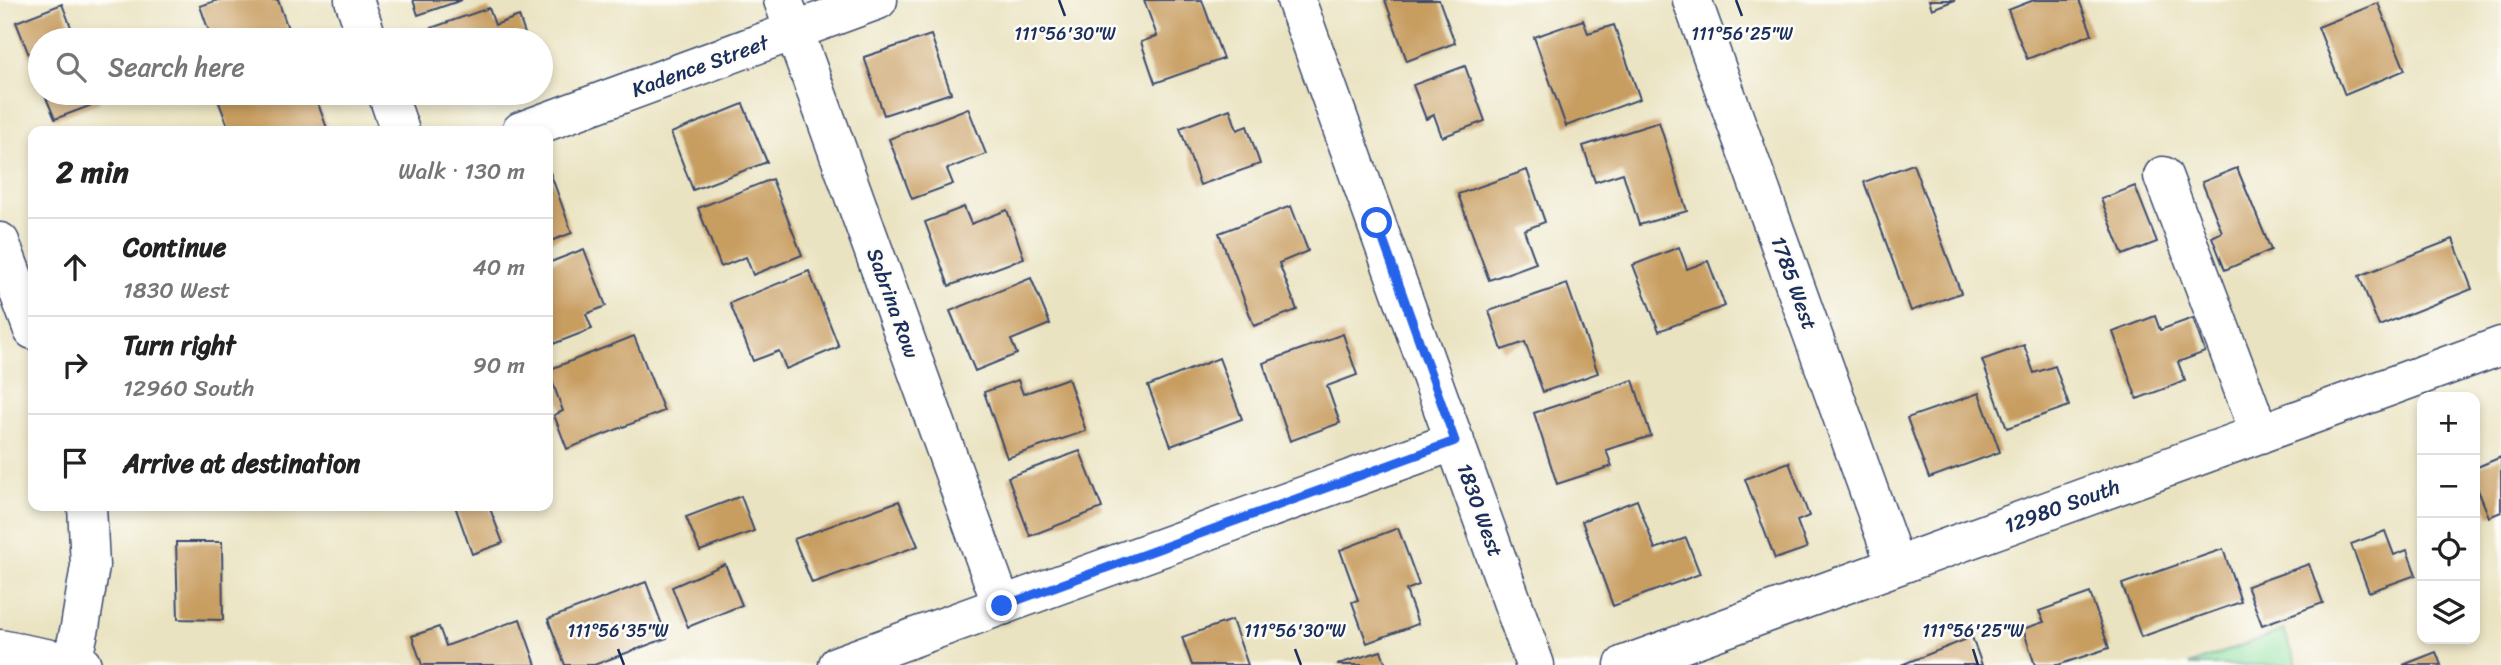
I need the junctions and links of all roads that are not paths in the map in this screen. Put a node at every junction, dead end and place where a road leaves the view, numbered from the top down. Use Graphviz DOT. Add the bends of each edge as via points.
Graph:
graph roads {
  1 [pos="354,0"];
  2 [pos="878,0"];
  3 [pos="1296,0"];
  4 [pos="1692,0"];
  5 [pos="789,15"];
  6 [pos="364,28"];
  7 [pos="391,105"];
  8 [pos="398,126"];
  9 [pos="533,126"];
  10 [pos="2163,176"];
  11 [pos="0,242"];
  12 [pos="28,317"];
  13 [pos="2501,346"];
  14 [pos="2260,434"];
  15 [pos="1455,441"];
  16 [pos="87,511"];
  17 [pos="1896,566"];
  18 [pos="1002,606"];
  19 [pos="0,649"];
  20 [pos="77,663"];
  21 [pos="838,665"];
  22 [pos="1535,665"];
  23 [pos="1624,665"];
  1 -- 6 [label="street"];
  2 -- 5 [label="street, Kadence Street"];
  3 -- 15 [label="street, 1830 West"];
  4 -- 17 [label="street, 1785 West"];
  5 -- 9 [label="street, Kadence Street"];
  5 -- 18 [label="street, Sabrina Row"];
  7 -- 8 [label="street"];
  10 -- 14 [label="street"];
  11 -- 12 [label="street"];
  13 -- 14 [label="street, 12980 South"];
  14 -- 17 [label="street, 12980 South"];
  15 -- 18 [label="street"];
  15 -- 22 [label="street, 1830 West"];
  16 -- 20 [label="street" via="90,566"];
  17 -- 23 [label="street, 12980 South"];
  18 -- 21 [label="street"];
  19 -- 20 [label="street"];
}
